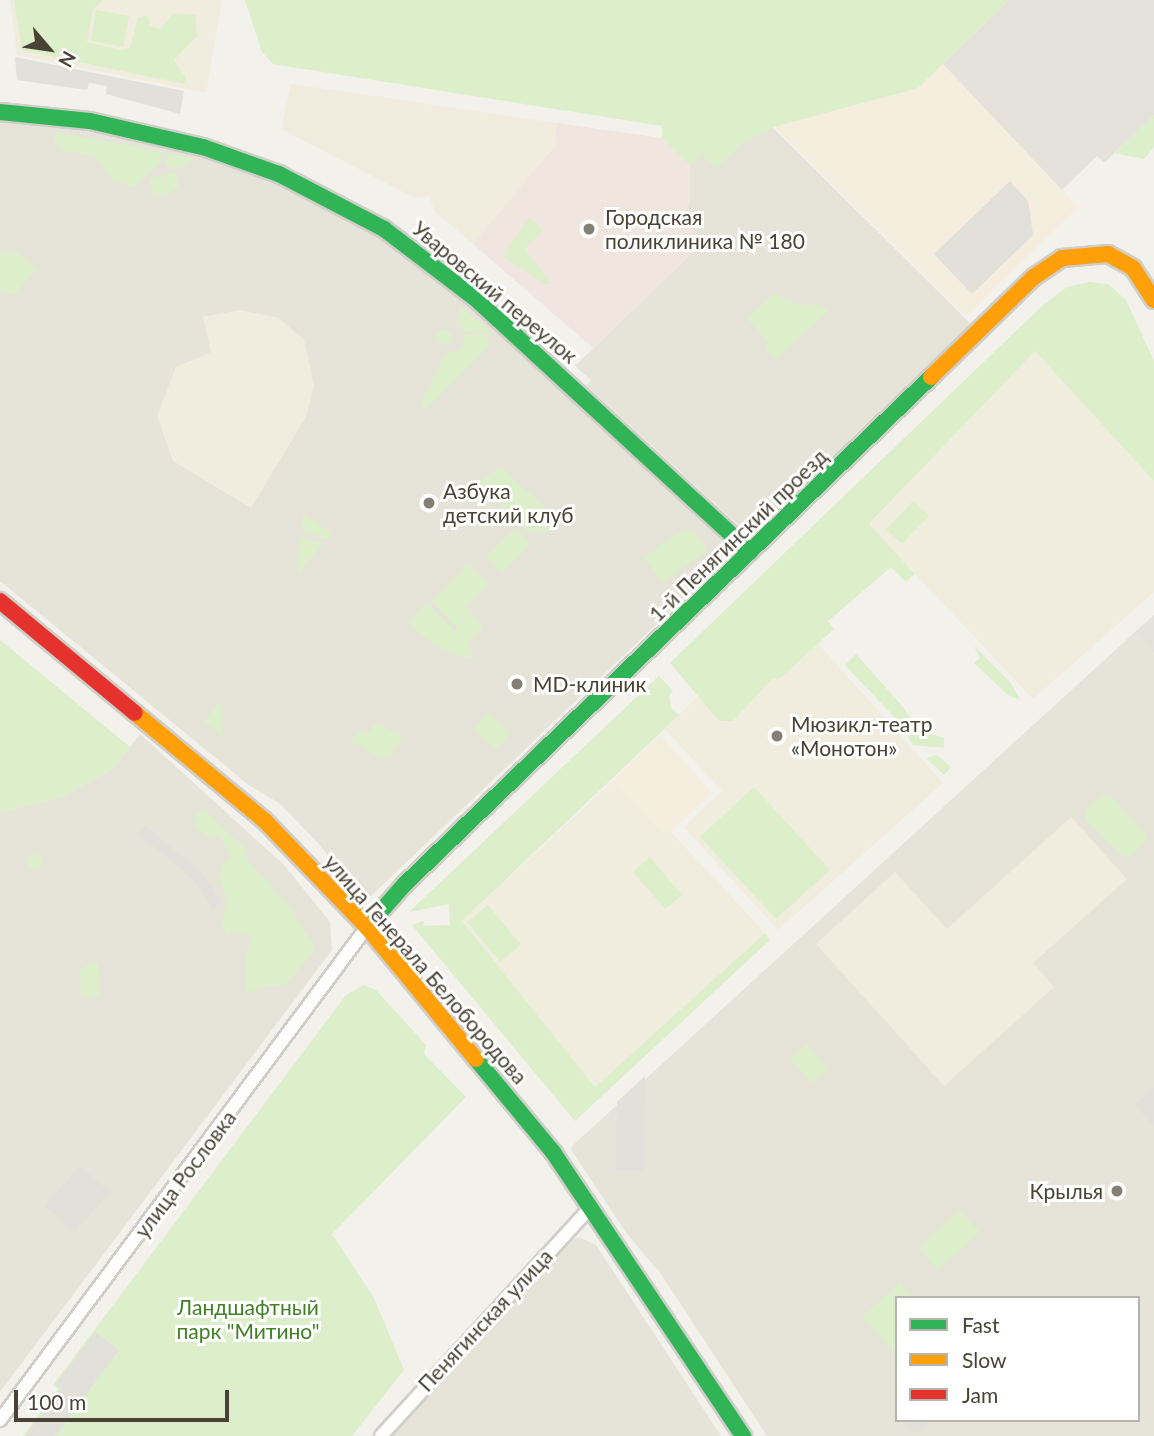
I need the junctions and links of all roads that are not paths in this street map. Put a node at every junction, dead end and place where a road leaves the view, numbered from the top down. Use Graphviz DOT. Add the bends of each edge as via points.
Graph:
graph roads {
  1 [pos="0,112"];
  2 [pos="1154,300"];
  3 [pos="750,552"];
  4 [pos="0,601"];
  5 [pos="367,927"];
  6 [pos="591,1207"];
  7 [pos="0,1420"];
  8 [pos="381,1436"];
  9 [pos="743,1436"];
  1 -- 3 [label="street, Уваровский переулок" via="90,121 203,147 279,174 384,229 476,299"];
  2 -- 3 [label="street, 1-й Пенягинский проезд" via="1133,268 1108,254 1078,254 1050,265"];
  3 -- 5 [label="street, 1-й Пенягинский проезд" via="404,885"];
  4 -- 5 [label="street, улица Генерала Белобородова" via="265,821"];
  5 -- 6 [label="street, улица Генерала Белобородова" via="515,1103"];
  5 -- 7 [label="street, улица Рословка"];
  6 -- 8 [label="street, Пенягинская улица"];
  6 -- 9 [label="street, улица Генерала Белобородова"];
}
